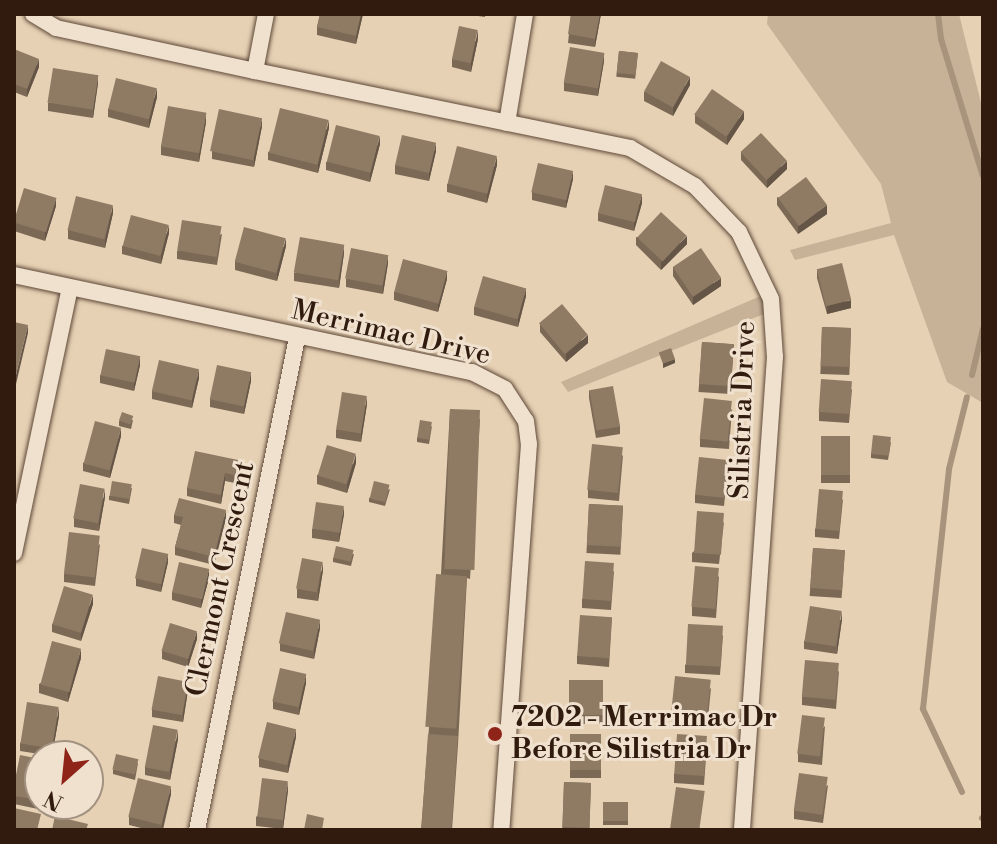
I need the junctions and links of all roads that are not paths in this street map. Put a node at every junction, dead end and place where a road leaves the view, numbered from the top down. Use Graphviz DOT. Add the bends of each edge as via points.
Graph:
graph roads {
  1 [pos="33,14"];
  2 [pos="266,14"];
  3 [pos="525,14"];
  4 [pos="255,71"];
  5 [pos="507,123"];
  6 [pos="14,275"];
  7 [pos="70,288"];
  8 [pos="297,338"];
  9 [pos="14,553"];
  10 [pos="197,830"];
  11 [pos="501,830"];
  12 [pos="742,830"];
  1 -- 4 [label="street, Silistria Drive" via="56,28"];
  2 -- 4 [label="street"];
  3 -- 5 [label="street"];
  4 -- 5 [label="street, Silistria Drive"];
  5 -- 12 [label="street, Silistria Drive" via="630,148 668,166 739,232 771,299 774,407"];
  6 -- 7 [label="street, Merrimac Drive"];
  7 -- 8 [label="street, Merrimac Drive"];
  7 -- 9 [label="street"];
  8 -- 10 [label="street, Clermont Crescent"];
  8 -- 11 [label="street, Merrimac Drive" via="482,375 505,389 526,421 529,444"];
}
